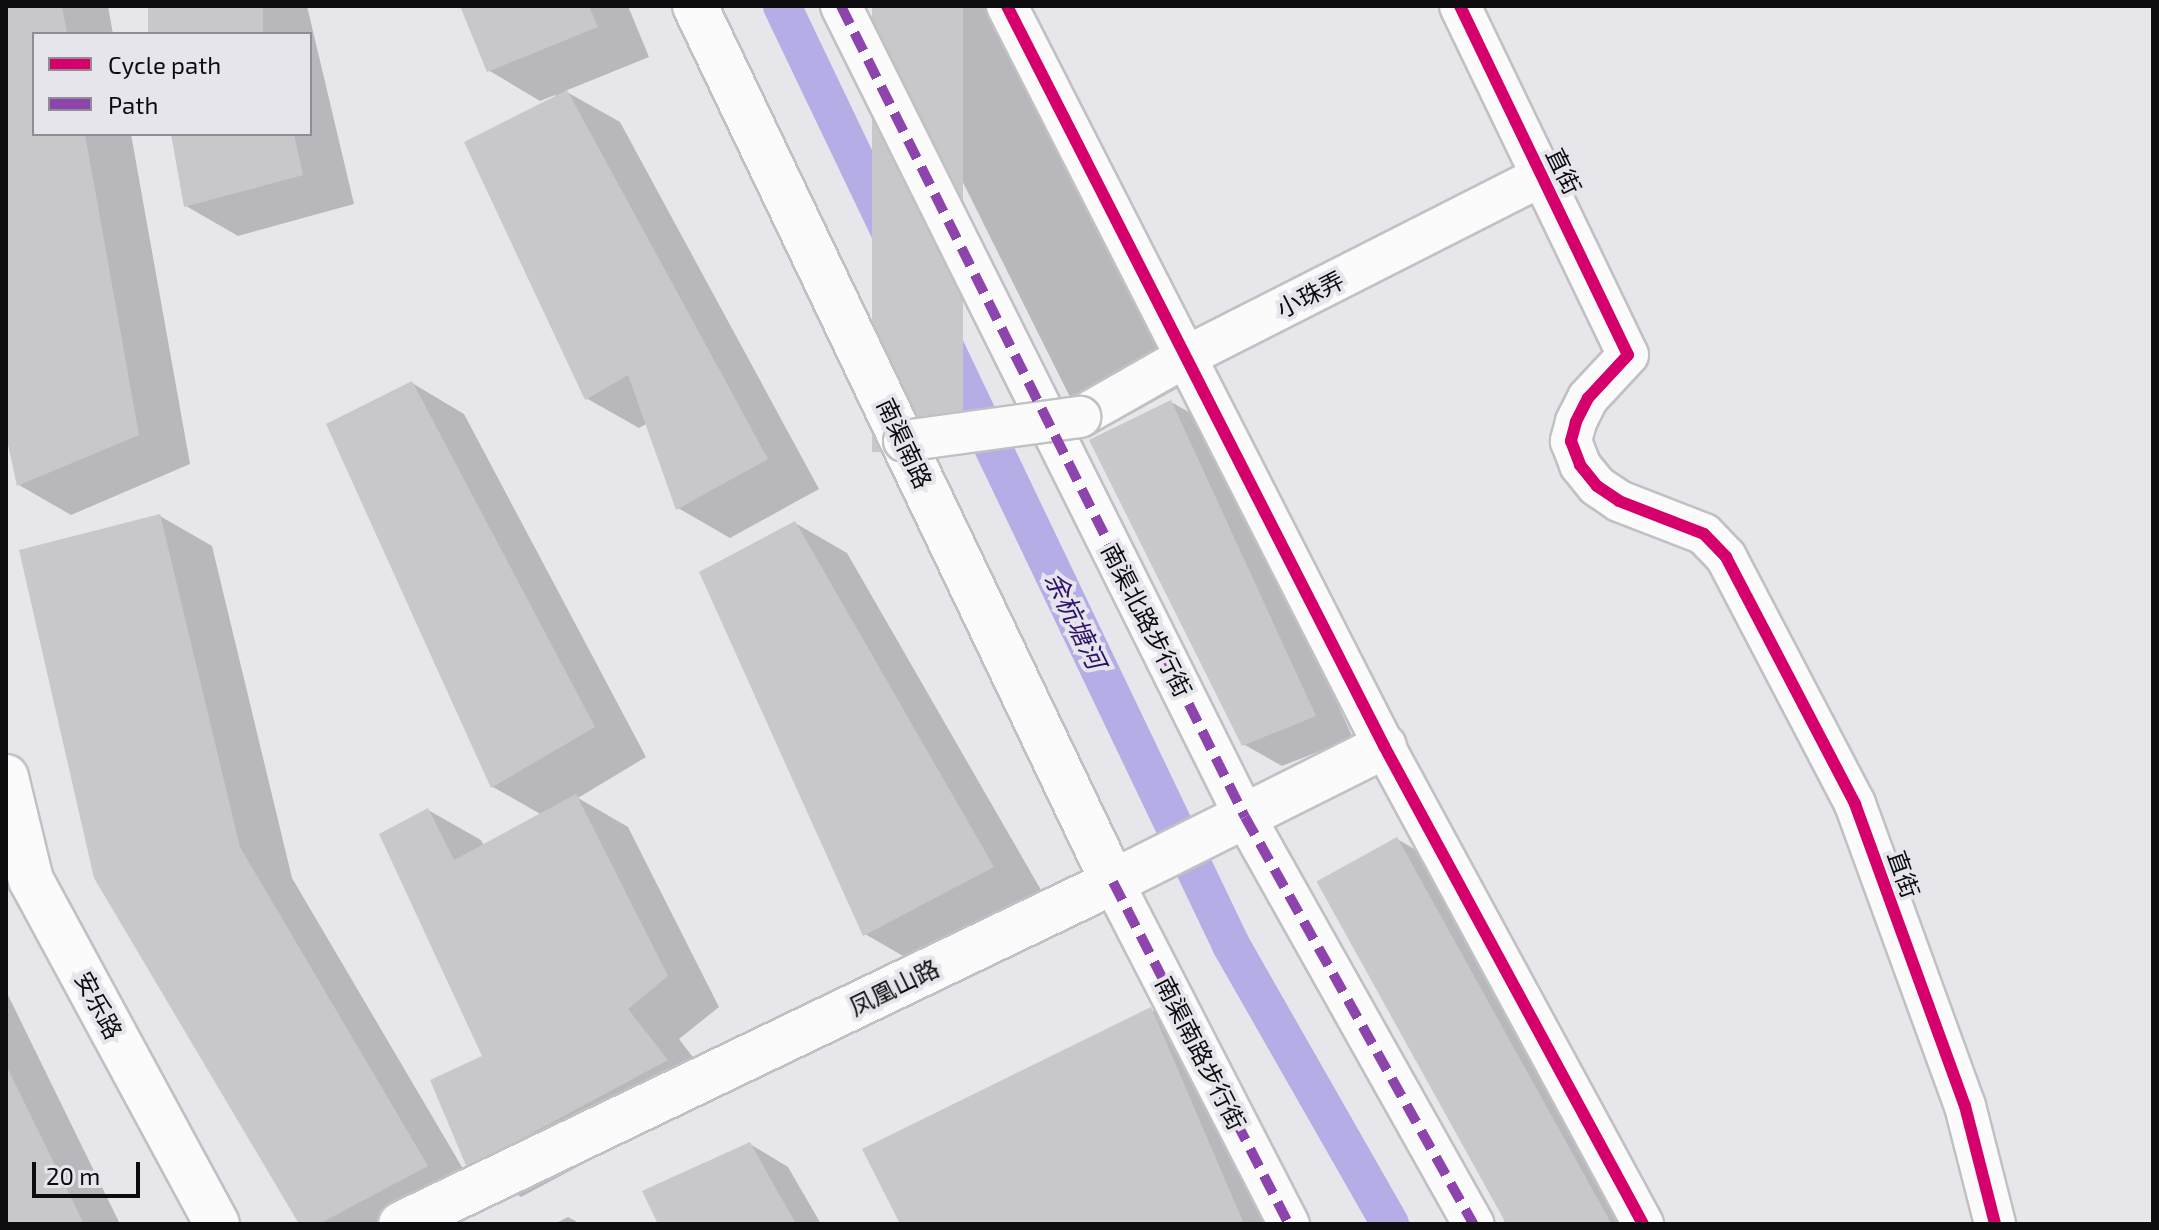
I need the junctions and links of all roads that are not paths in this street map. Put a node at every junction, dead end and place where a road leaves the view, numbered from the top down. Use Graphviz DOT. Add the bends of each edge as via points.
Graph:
graph roads {
  1 [pos="695,6"];
  2 [pos="841,6"];
  3 [pos="1007,6"];
  4 [pos="1460,6"];
  5 [pos="1542,176"];
  6 [pos="1185,357"];
  7 [pos="904,441"];
  8 [pos="1384,746"];
  9 [pos="6,777"];
  10 [pos="1231,824"];
  11 [pos="1113,882"];
  12 [pos="18,886"];
  13 [pos="217,1224"];
  14 [pos="401,1224"];
  15 [pos="1289,1224"];
  16 [pos="1473,1224"];
  17 [pos="1643,1224"];
  18 [pos="1995,1224"];
  1 -- 7 [label="street, 南渠南路"];
  2 -- 10 [label="street, 南渠北路步行街"];
  3 -- 6 [label="street"];
  4 -- 5 [label="street, 直街"];
  5 -- 6 [label="street, 小珠弄"];
  5 -- 18 [label="street, 直街" via="1628,355 1588,398 1576,422 1571,441 1580,465 1619,501 1704,534 1726,557 1855,804 1965,1106"];
  6 -- 7 [label="street, 小珠弄, bridge" via="1080,417"];
  6 -- 8 [label="street"];
  7 -- 11 [label="street, 南渠南路"];
  8 -- 10 [label="street, 凤凰山路"];
  8 -- 17 [label="street"];
  9 -- 12 [label="street, 安乐路"];
  10 -- 11 [label="street, 凤凰山路"];
  10 -- 16 [label="street, 南渠北路步行街"];
  11 -- 14 [label="street, 凤凰山路"];
  11 -- 15 [label="street, 南渠南路步行街"];
  12 -- 13 [label="street, 安乐路"];
}
